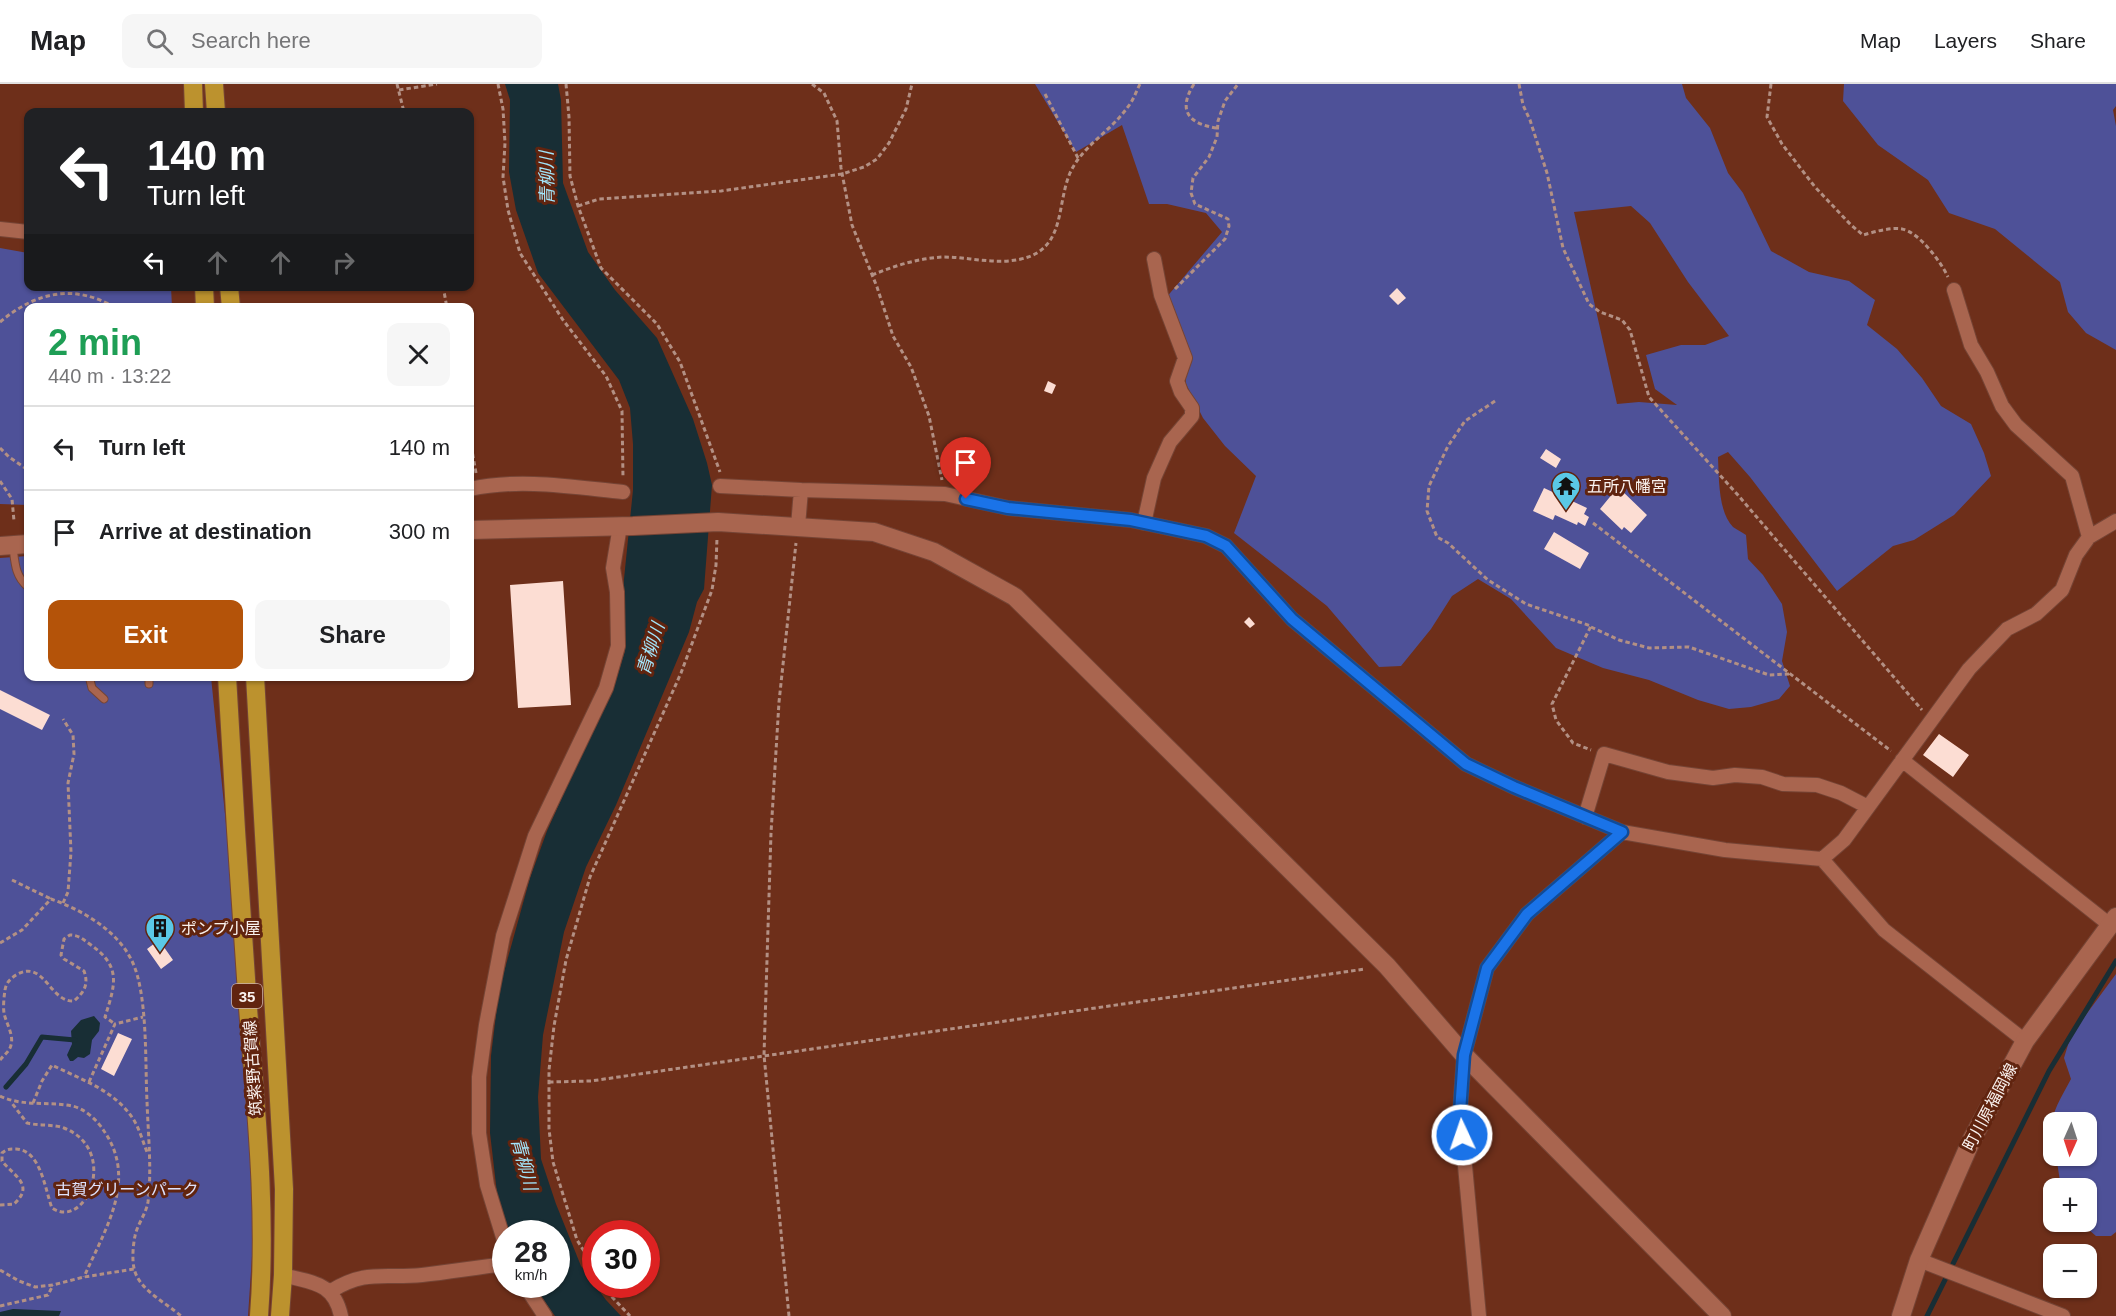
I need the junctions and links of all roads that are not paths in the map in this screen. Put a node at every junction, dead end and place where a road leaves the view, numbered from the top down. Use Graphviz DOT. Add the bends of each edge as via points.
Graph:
graph roads {
  1 [pos="193,84"];
  2 [pos="214,84"];
  3 [pos="195,108"];
  4 [pos="216,108"];
  5 [pos="0,229"];
  6 [pos="24,232"];
  7 [pos="1154,259"];
  8 [pos="1954,290"];
  9 [pos="720,486"];
  10 [pos="474,488"];
  11 [pos="801,490"];
  12 [pos="623,492"];
  13 [pos="2116,521"];
  14 [pos="1144,523"];
  15 [pos="626,526"];
  16 [pos="798,526"];
  17 [pos="474,530"];
  18 [pos="2090,537"];
  19 [pos="14,545"];
  20 [pos="24,583"];
  21 [pos="90,681"];
  22 [pos="227,681"];
  23 [pos="255,681"];
  24 [pos="104,699"];
  25 [pos="1902,760"];
  26 [pos="1868,807"];
  27 [pos="1585,817"];
  28 [pos="1622,832"];
  29 [pos="1822,859"];
  30 [pos="2113,921"];
  31 [pos="2025,1041"];
  32 [pos="1464,1055"];
  33 [pos="498,1220"];
  34 [pos="1919,1260"];
  35 [pos="492,1266"];
  36 [pos="283,1275"];
  37 [pos="331,1291"];
  38 [pos="532,1298"];
  39 [pos="259,1316"];
  40 [pos="280,1316"];
  41 [pos="341,1316"];
  42 [pos="545,1316"];
  43 [pos="1479,1316"];
  44 [pos="1722,1316"];
  45 [pos="1901,1316"];
  46 [pos="2063,1316"];
  1 -- 3 [label="main road"];
  2 -- 4 [label="main road"];
  5 -- 6 [label="street"];
  7 -- 14 [label="street" via="1163,301 1185,358 1177,381 1192,408 1192,416 1170,442 1154,478"];
  8 -- 18 [label="street" via="1971,345 2002,406 2016,425 2072,476"];
  9 -- 11 [label="street"];
  10 -- 12 [label="street" via="548,485"];
  11 -- 14 [label="street" via="945,494 1008,508"];
  11 -- 16 [label="street"];
  13 -- 18 [label="street"];
  14 -- 27 [label="street" via="1206,536 1226,546 1292,619 1466,764"];
  15 -- 16 [label="street" via="711,522"];
  15 -- 17 [label="street"];
  15 -- 33 [label="street" via="613,568 618,646 606,688 535,836 504,936 486,1025 479,1077 479,1133 487,1185"];
  16 -- 32 [label="street" via="874,532 934,552 1015,597 1387,966"];
  18 -- 25 [label="street" via="2076,555 2062,591 2036,614 2007,629 1969,669"];
  19 -- 20 [label="lane" via="15,569"];
  21 -- 24 [label="lane"];
  22 -- 39 [label="main road, 筑紫野古賀線 / 35" via="237,869 262,1187"];
  23 -- 36 [label="main road, 筑紫野古賀線 / 35" via="284,1189"];
  25 -- 26 [label="street"];
  25 -- 30 [label="street"];
  26 -- 27 [label="street" via="1817,785 1783,784 1762,777 1713,778 1668,772 1604,754"];
  26 -- 29 [label="street" via="1844,840"];
  27 -- 28 [label="street"];
  28 -- 29 [label="street" via="1725,849"];
  28 -- 32 [label="street" via="1527,914 1487,968"];
  29 -- 31 [label="street" via="1884,930"];
  30 -- 31 [label="street, 町川原福岡線"];
  31 -- 34 [label="street, 町川原福岡線" via="1972,1139"];
  32 -- 43 [label="street" via="1460,1112"];
  32 -- 44 [label="street"];
  34 -- 45 [label="street, 町川原福岡線"];
  34 -- 46 [label="street"];
  35 -- 37 [label="street" via="419,1275 364,1276"];
  36 -- 37 [label="street"];
  36 -- 40 [label="main road, 筑紫野古賀線 / 35"];
  37 -- 41 [label="street"];
  38 -- 42 [label="street"];
}
